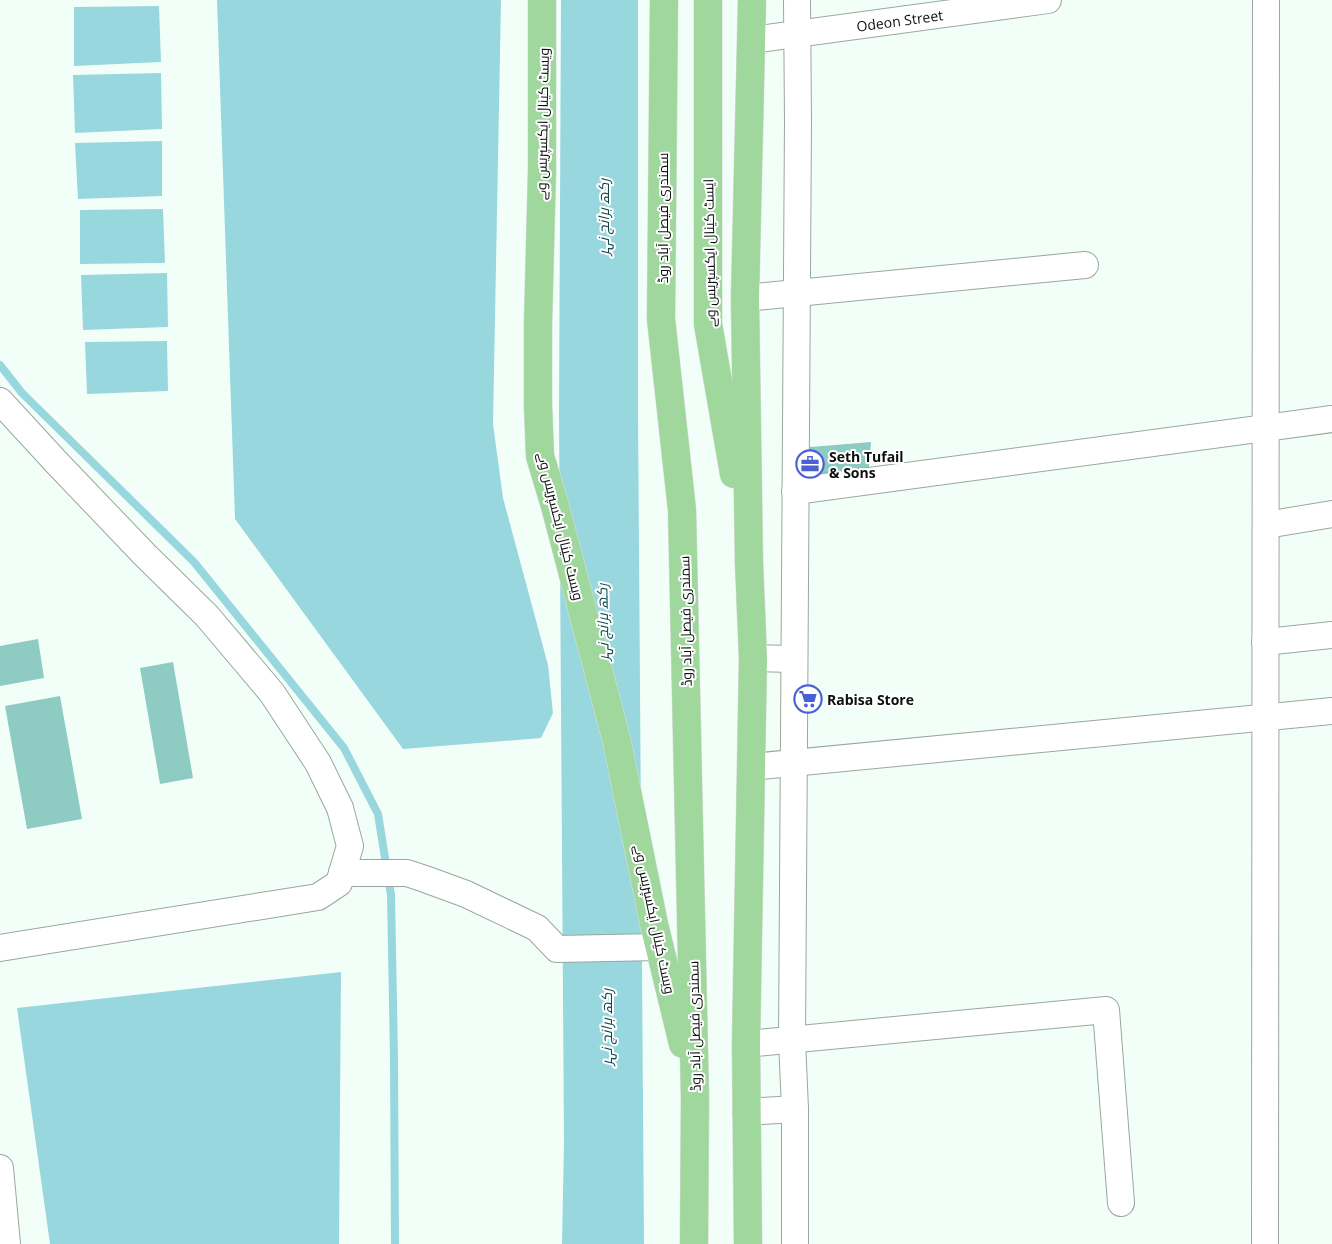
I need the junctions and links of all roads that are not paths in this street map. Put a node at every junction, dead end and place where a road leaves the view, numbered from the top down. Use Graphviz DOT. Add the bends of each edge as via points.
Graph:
graph roads {
  1 [pos="542,0"];
  2 [pos="664,0"];
  3 [pos="708,0"];
  4 [pos="752,0"];
  5 [pos="797,0"];
  6 [pos="1048,0"];
  7 [pos="1266,0"];
  8 [pos="796,34"];
  9 [pos="752,40"];
  10 [pos="1085,265"];
  11 [pos="796,293"];
  12 [pos="745,298"];
  13 [pos="0,401"];
  14 [pos="1332,419"];
  15 [pos="1266,428"];
  16 [pos="796,491"];
  17 [pos="1332,514"];
  18 [pos="1266,524"];
  19 [pos="749,563"];
  20 [pos="1332,635"];
  21 [pos="1265,642"];
  22 [pos="753,658"];
  23 [pos="794,659"];
  24 [pos="1332,711"];
  25 [pos="1266,718"];
  26 [pos="794,764"];
  27 [pos="751,767"];
  28 [pos="353,873"];
  29 [pos="653,939"];
  30 [pos="0,948"];
  31 [pos="792,1040"];
  32 [pos="746,1044"];
  33 [pos="695,1098"];
  34 [pos="795,1109"];
  35 [pos="746,1112"];
  36 [pos="0,1168"];
  37 [pos="1121,1203"];
  38 [pos="7,1244"];
  39 [pos="694,1244"];
  40 [pos="748,1244"];
  41 [pos="796,1244"];
  42 [pos="1264,1244"];
  1 -- 29 [label="main road, ویسٹ کینال ایکسپریس وے" via="540,456 617,742"];
  2 -- 33 [label="main road, سمندری فیصل آباد روڈ" via="661,319 682,510"];
  3 -- 19 [label="main road, ایسٹ کینال ایکسپریس وے" via="708,324"];
  4 -- 9 [label="main road"];
  5 -- 8 [label="street"];
  6 -- 8 [label="street, Odeon Street"];
  7 -- 15 [label="street"];
  8 -- 9 [label="street, Odeon Street"];
  8 -- 11 [label="street"];
  9 -- 12 [label="main road"];
  10 -- 11 [label="street"];
  11 -- 12 [label="street"];
  11 -- 16 [label="street"];
  12 -- 19 [label="main road"];
  13 -- 28 [label="street" via="207,616 272,693 318,763 340,808"];
  14 -- 15 [label="street"];
  15 -- 16 [label="street"];
  15 -- 18 [label="street"];
  16 -- 23 [label="street"];
  17 -- 18 [label="street"];
  18 -- 21 [label="street"];
  19 -- 22 [label="main road"];
  20 -- 21 [label="street"];
  21 -- 25 [label="street"];
  22 -- 23 [label="street"];
  22 -- 27 [label="main road"];
  23 -- 26 [label="street"];
  24 -- 25 [label="street"];
  25 -- 26 [label="street"];
  25 -- 42 [label="street"];
  26 -- 27 [label="street"];
  26 -- 31 [label="street"];
  27 -- 32 [label="main road"];
  28 -- 29 [label="street" via="407,873 466,894 537,928 557,949"];
  28 -- 30 [label="street" via="318,897"];
  29 -- 33 [label="main road, ویسٹ کینال ایکسپریس وے"];
  31 -- 32 [label="street"];
  31 -- 34 [label="street"];
  31 -- 37 [label="street" via="1106,1010"];
  32 -- 35 [label="main road"];
  33 -- 39 [label="main road, سمندری فیصل آباد روڈ"];
  34 -- 35 [label="street"];
  34 -- 41 [label="street"];
  35 -- 40 [label="main road"];
  36 -- 38 [label="street"];
}
